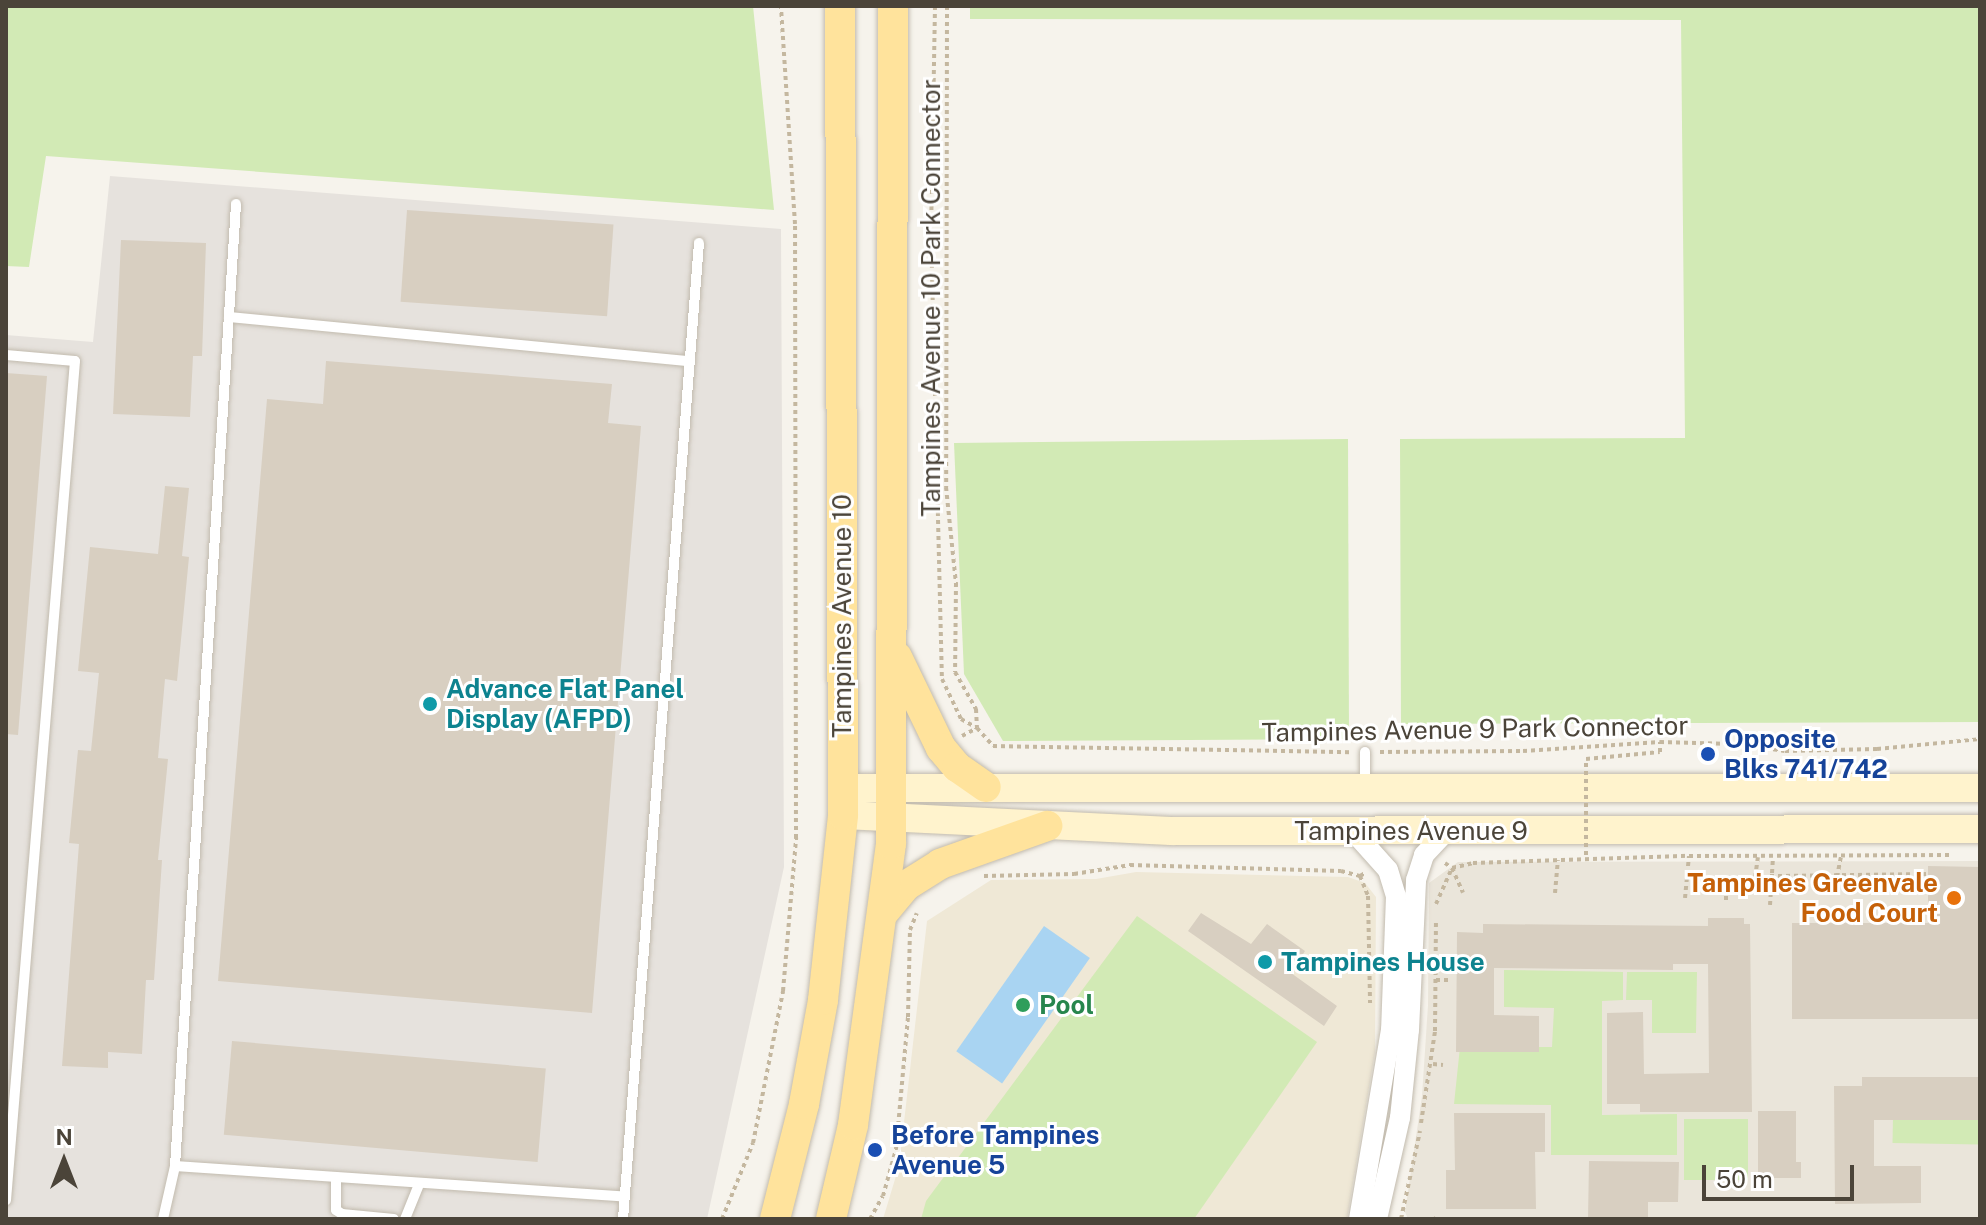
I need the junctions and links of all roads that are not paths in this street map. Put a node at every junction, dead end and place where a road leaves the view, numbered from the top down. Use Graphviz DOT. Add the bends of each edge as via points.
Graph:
graph roads {
  1 [pos="840,6"];
  2 [pos="893,6"];
  3 [pos="236,204"];
  4 [pos="699,243"];
  5 [pos="229,317"];
  6 [pos="6,355"];
  7 [pos="687,361"];
  8 [pos="893,648"];
  9 [pos="1365,752"];
  10 [pos="1365,786"];
  11 [pos="986,787"];
  12 [pos="1979,787"];
  13 [pos="843,801"];
  14 [pos="890,802"];
  15 [pos="1047,826"];
  16 [pos="1980,829"];
  17 [pos="1353,831"];
  18 [pos="1446,831"];
  19 [pos="884,912"];
  20 [pos="175,1166"];
  21 [pos="336,1178"];
  22 [pos="419,1184"];
  23 [pos="624,1197"];
  24 [pos="6,1199"];
  25 [pos="163,1219"];
  26 [pos="394,1219"];
  27 [pos="405,1219"];
  28 [pos="623,1219"];
  29 [pos="775,1219"];
  30 [pos="831,1219"];
  31 [pos="1359,1219"];
  32 [pos="1377,1219"];
  1 -- 13 [label="main road, Tampines Avenue 10"];
  2 -- 8 [label="main road, Tampines Avenue 10"];
  3 -- 5 [label="lane"];
  4 -- 7 [label="lane"];
  5 -- 7 [label="lane"];
  5 -- 20 [label="lane"];
  6 -- 24 [label="lane" via="75,361"];
  7 -- 23 [label="lane"];
  8 -- 11 [label="main road" via="941,748"];
  8 -- 14 [label="main road, Tampines Avenue 10"];
  9 -- 10 [label="lane"];
  10 -- 11 [label="main road, Tampines Avenue 9"];
  10 -- 12 [label="main road, Tampines Avenue 9"];
  11 -- 14 [label="main road, Tampines Avenue 9"];
  13 -- 14 [label="main road, Tampines Avenue 9"];
  13 -- 29 [label="main road, Tampines Avenue 10" via="823,1000"];
  14 -- 15 [label="main road, Tampines Avenue 9"];
  14 -- 19 [label="main road, Tampines Avenue 10"];
  15 -- 17 [label="main road, Tampines Avenue 9"];
  15 -- 19 [label="main road" via="940,864 907,885"];
  16 -- 18 [label="main road, Tampines Avenue 9"];
  17 -- 18 [label="main road, Tampines Avenue 9"];
  17 -- 31 [label="street" via="1388,870 1396,896 1394,992 1379,1116"];
  18 -- 32 [label="street" via="1424,855 1413,898 1400,1118"];
  19 -- 30 [label="main road, Tampines Avenue 10" via="853,1125"];
  20 -- 21 [label="lane"];
  20 -- 25 [label="lane"];
  21 -- 22 [label="lane"];
  21 -- 26 [label="lane" via="336,1210"];
  22 -- 23 [label="lane"];
  22 -- 27 [label="lane"];
  23 -- 28 [label="lane"];
}
